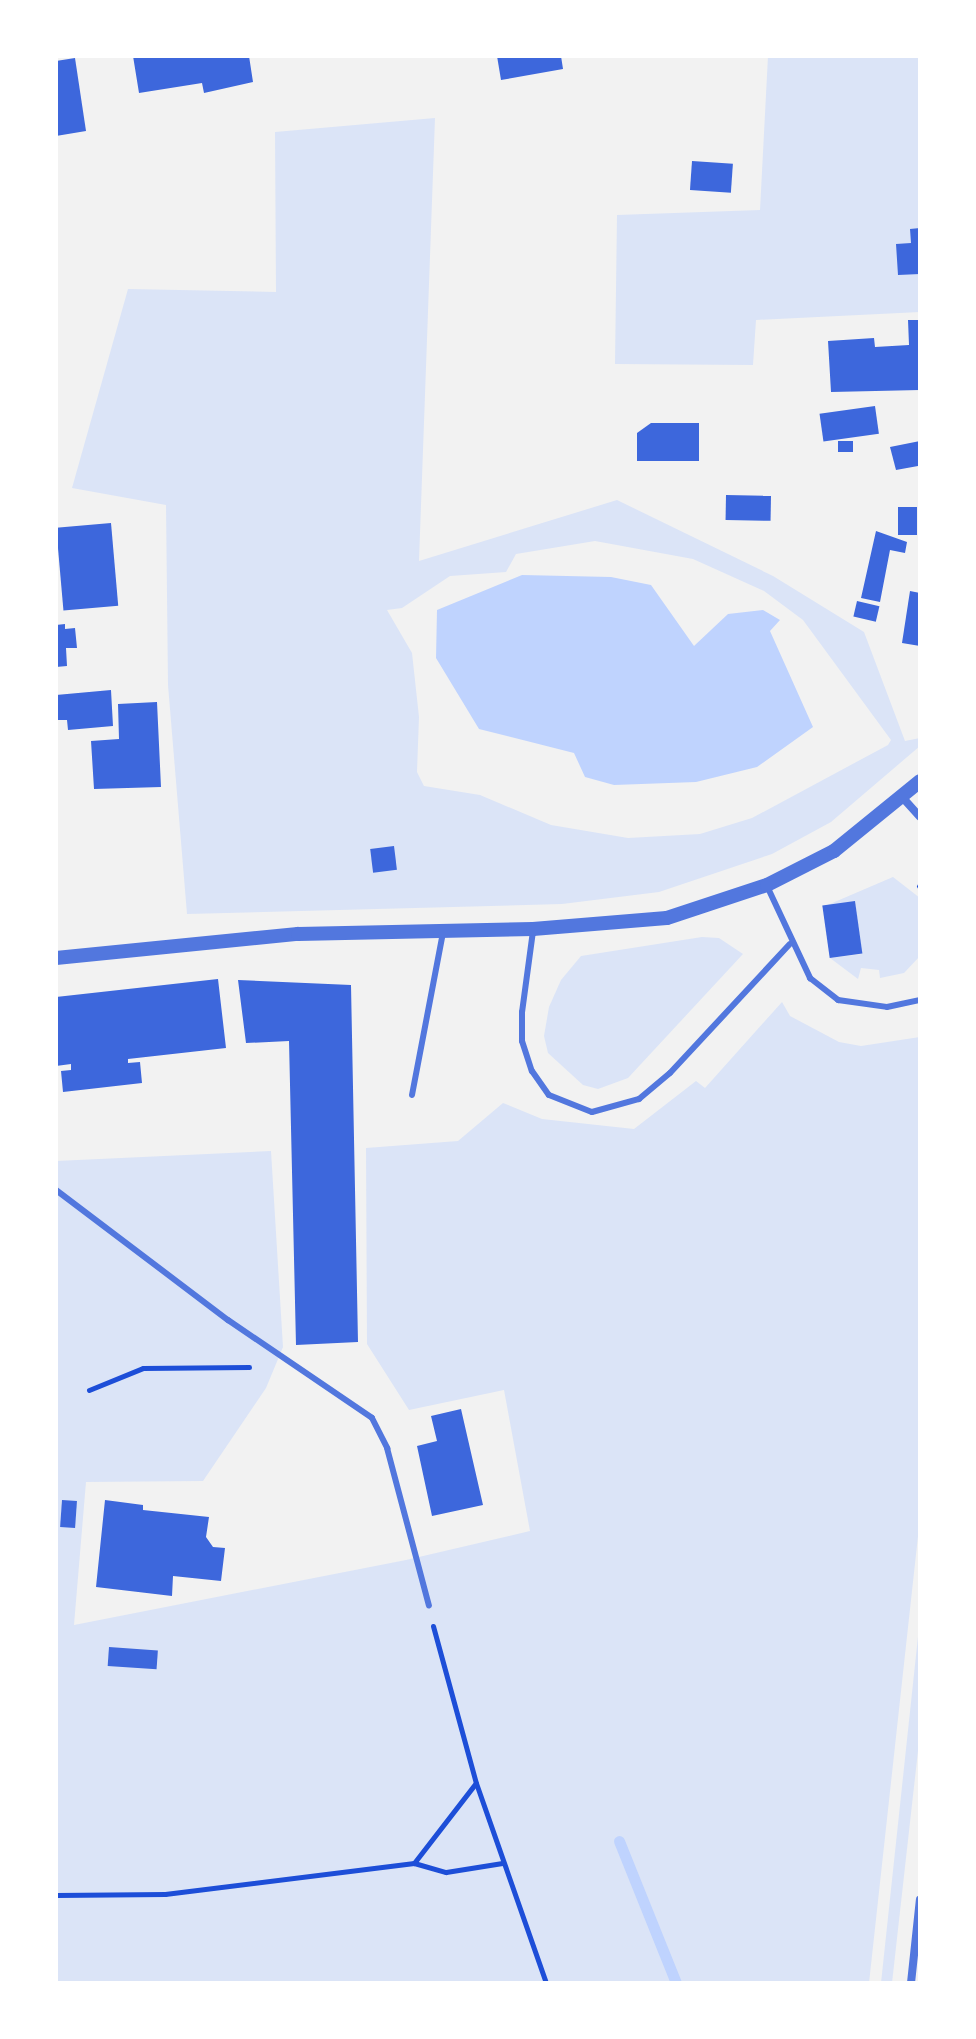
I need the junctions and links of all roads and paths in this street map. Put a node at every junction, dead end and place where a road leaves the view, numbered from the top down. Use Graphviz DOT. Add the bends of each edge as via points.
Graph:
graph roads {
  1 [pos="920,781"];
  2 [pos="903,798"];
  3 [pos="920,817"];
  4 [pos="767,885"];
  5 [pos="533,929"];
  6 [pos="443,933"];
  7 [pos="790,944"];
  8 [pos="56,958"];
  9 [pos="920,1000"];
  10 [pos="412,1095"];
  11 [pos="56,1190"];
  12 [pos="249,1367"];
  13 [pos="89,1390"];
  14 [pos="429,1606"];
  15 [pos="476,1783"];
  16 [pos="414,1863"];
  17 [pos="502,1863"];
  18 [pos="56,1895"];
  19 [pos="920,1899"];
  20 [pos="546,1983"];
  21 [pos="911,1983"];
  1 -- 2 [label="street"];
  2 -- 3 [label="street"];
  2 -- 4 [label="street" via="834,851"];
  4 -- 5 [label="street" via="706,908 634,925"];
  4 -- 7 [label="lane"];
  5 -- 6 [label="street"];
  5 -- 7 [label="lane" via="522,1041 532,1071 549,1095 592,1112 615,1108 649,1091"];
  6 -- 8 [label="street" via="298,934"];
  6 -- 10 [label="lane"];
  7 -- 9 [label="lane" via="810,978 838,1000 887,1007"];
  11 -- 14 [label="lane" via="228,1320 372,1418 387,1448"];
  12 -- 13 [label="path" via="143,1368"];
  14 -- 15 [label="path"];
  15 -- 16 [label="path"];
  15 -- 17 [label="path"];
  16 -- 17 [label="path" via="446,1872"];
  16 -- 18 [label="path" via="165,1894"];
  17 -- 20 [label="path"];
  19 -- 21 [label="street"];
}
